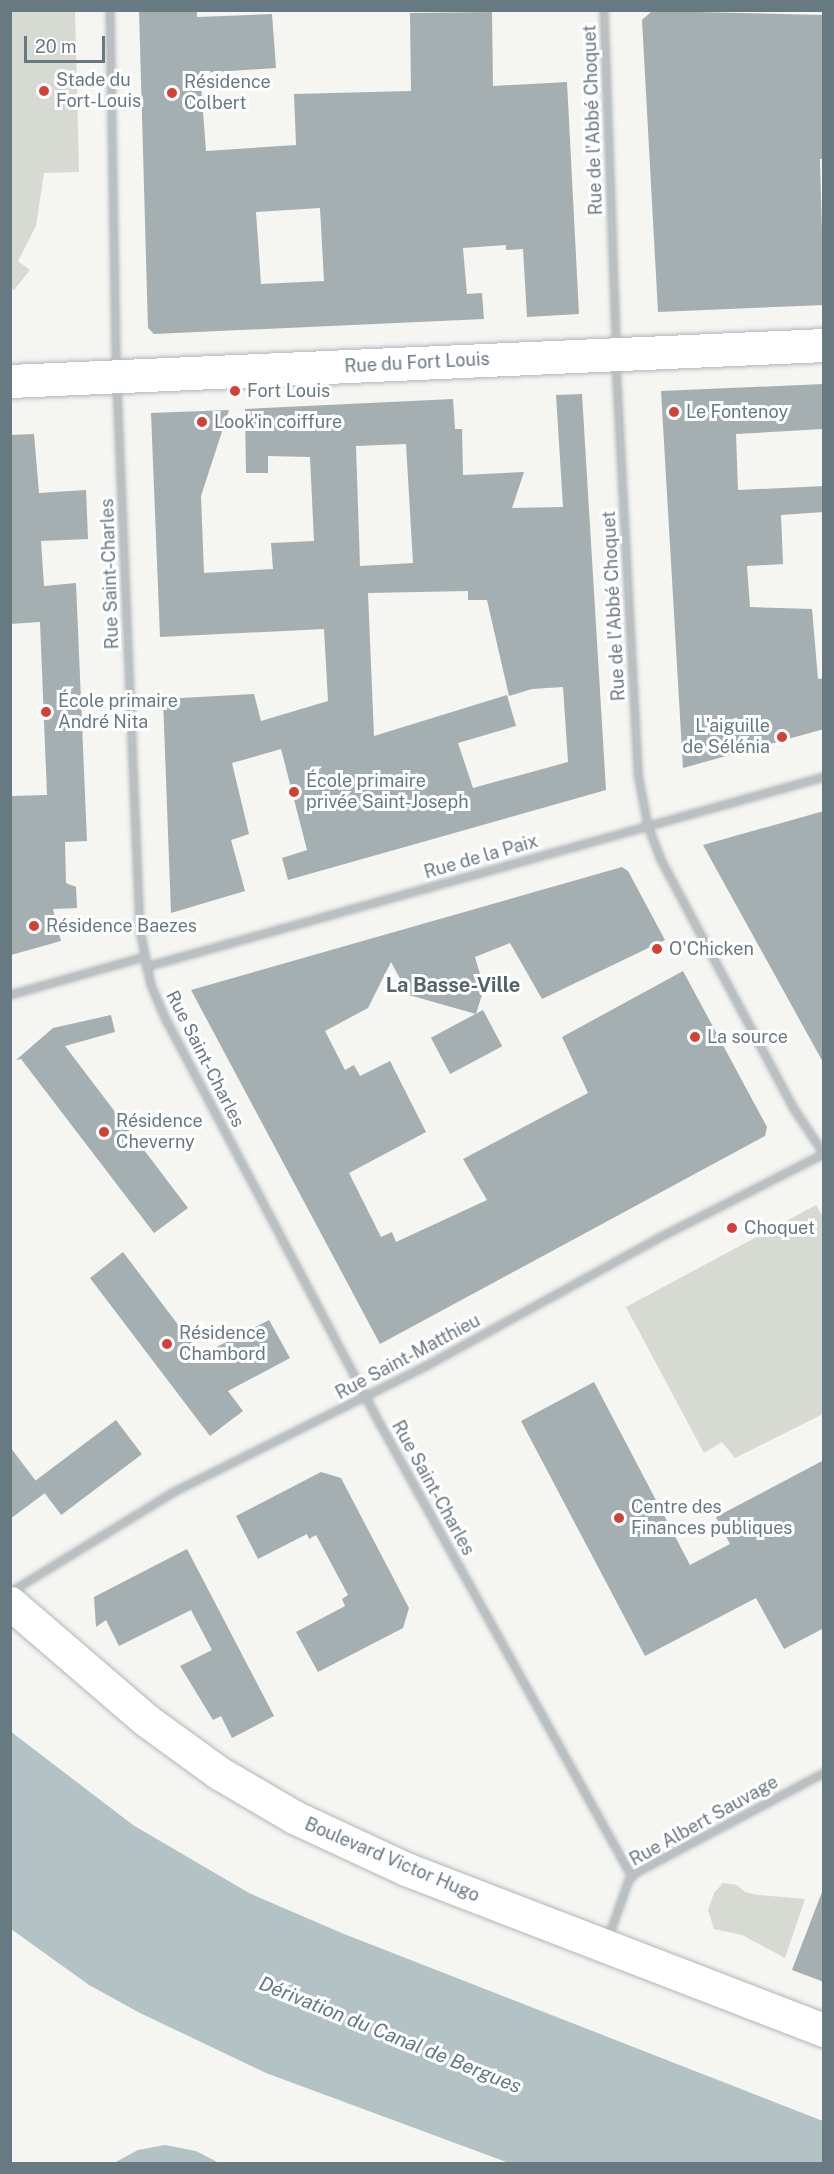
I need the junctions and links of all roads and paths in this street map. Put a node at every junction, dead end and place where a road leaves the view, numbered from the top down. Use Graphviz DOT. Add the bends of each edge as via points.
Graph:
graph roads {
  1 [pos="110,10"];
  2 [pos="604,10"];
  3 [pos="824,345"];
  4 [pos="616,354"];
  5 [pos="117,377"];
  6 [pos="10,381"];
  7 [pos="824,777"];
  8 [pos="648,826"];
  9 [pos="144,957"];
  10 [pos="146,967"];
  11 [pos="10,995"];
  12 [pos="823,1154"];
  13 [pos="366,1397"];
  14 [pos="10,1592"];
  15 [pos="10,1603"];
  16 [pos="824,1773"];
  17 [pos="632,1877"];
  18 [pos="605,1946"];
  19 [pos="824,2030"];
  1 -- 5 [label="street, Rue Saint-Charles"];
  2 -- 4 [label="street, Rue de l'Abbé Choquet"];
  3 -- 4 [label="main road, Rue du Fort Louis"];
  4 -- 5 [label="main road, Rue du Fort Louis"];
  4 -- 8 [label="street, Rue de l'Abbé Choquet" via="638,774"];
  5 -- 6 [label="main road, Rue du Fort Louis"];
  5 -- 9 [label="street, Rue Saint-Charles"];
  7 -- 8 [label="street, Rue de la Paix"];
  8 -- 10 [label="street, Rue de la Paix"];
  8 -- 12 [label="street, Rue de l'Abbé Choquet" via="660,858 798,1115"];
  9 -- 10 [label="street, Rue Saint-Charles"];
  9 -- 11 [label="street"];
  10 -- 13 [label="street, Rue Saint-Charles" via="164,1016"];
  12 -- 13 [label="street, Rue Saint-Matthieu"];
  13 -- 14 [label="street, Rue Saint-Matthieu" via="176,1491"];
  13 -- 17 [label="street, Rue Saint-Charles"];
  15 -- 18 [label="main road, Boulevard Victor Hugo" via="146,1720 268,1803 378,1858"];
  16 -- 17 [label="street, Rue Albert Sauvage"];
  17 -- 18 [label="street, Rue Albert Sauvage"];
  18 -- 19 [label="main road, Boulevard Victor Hugo"];
}
